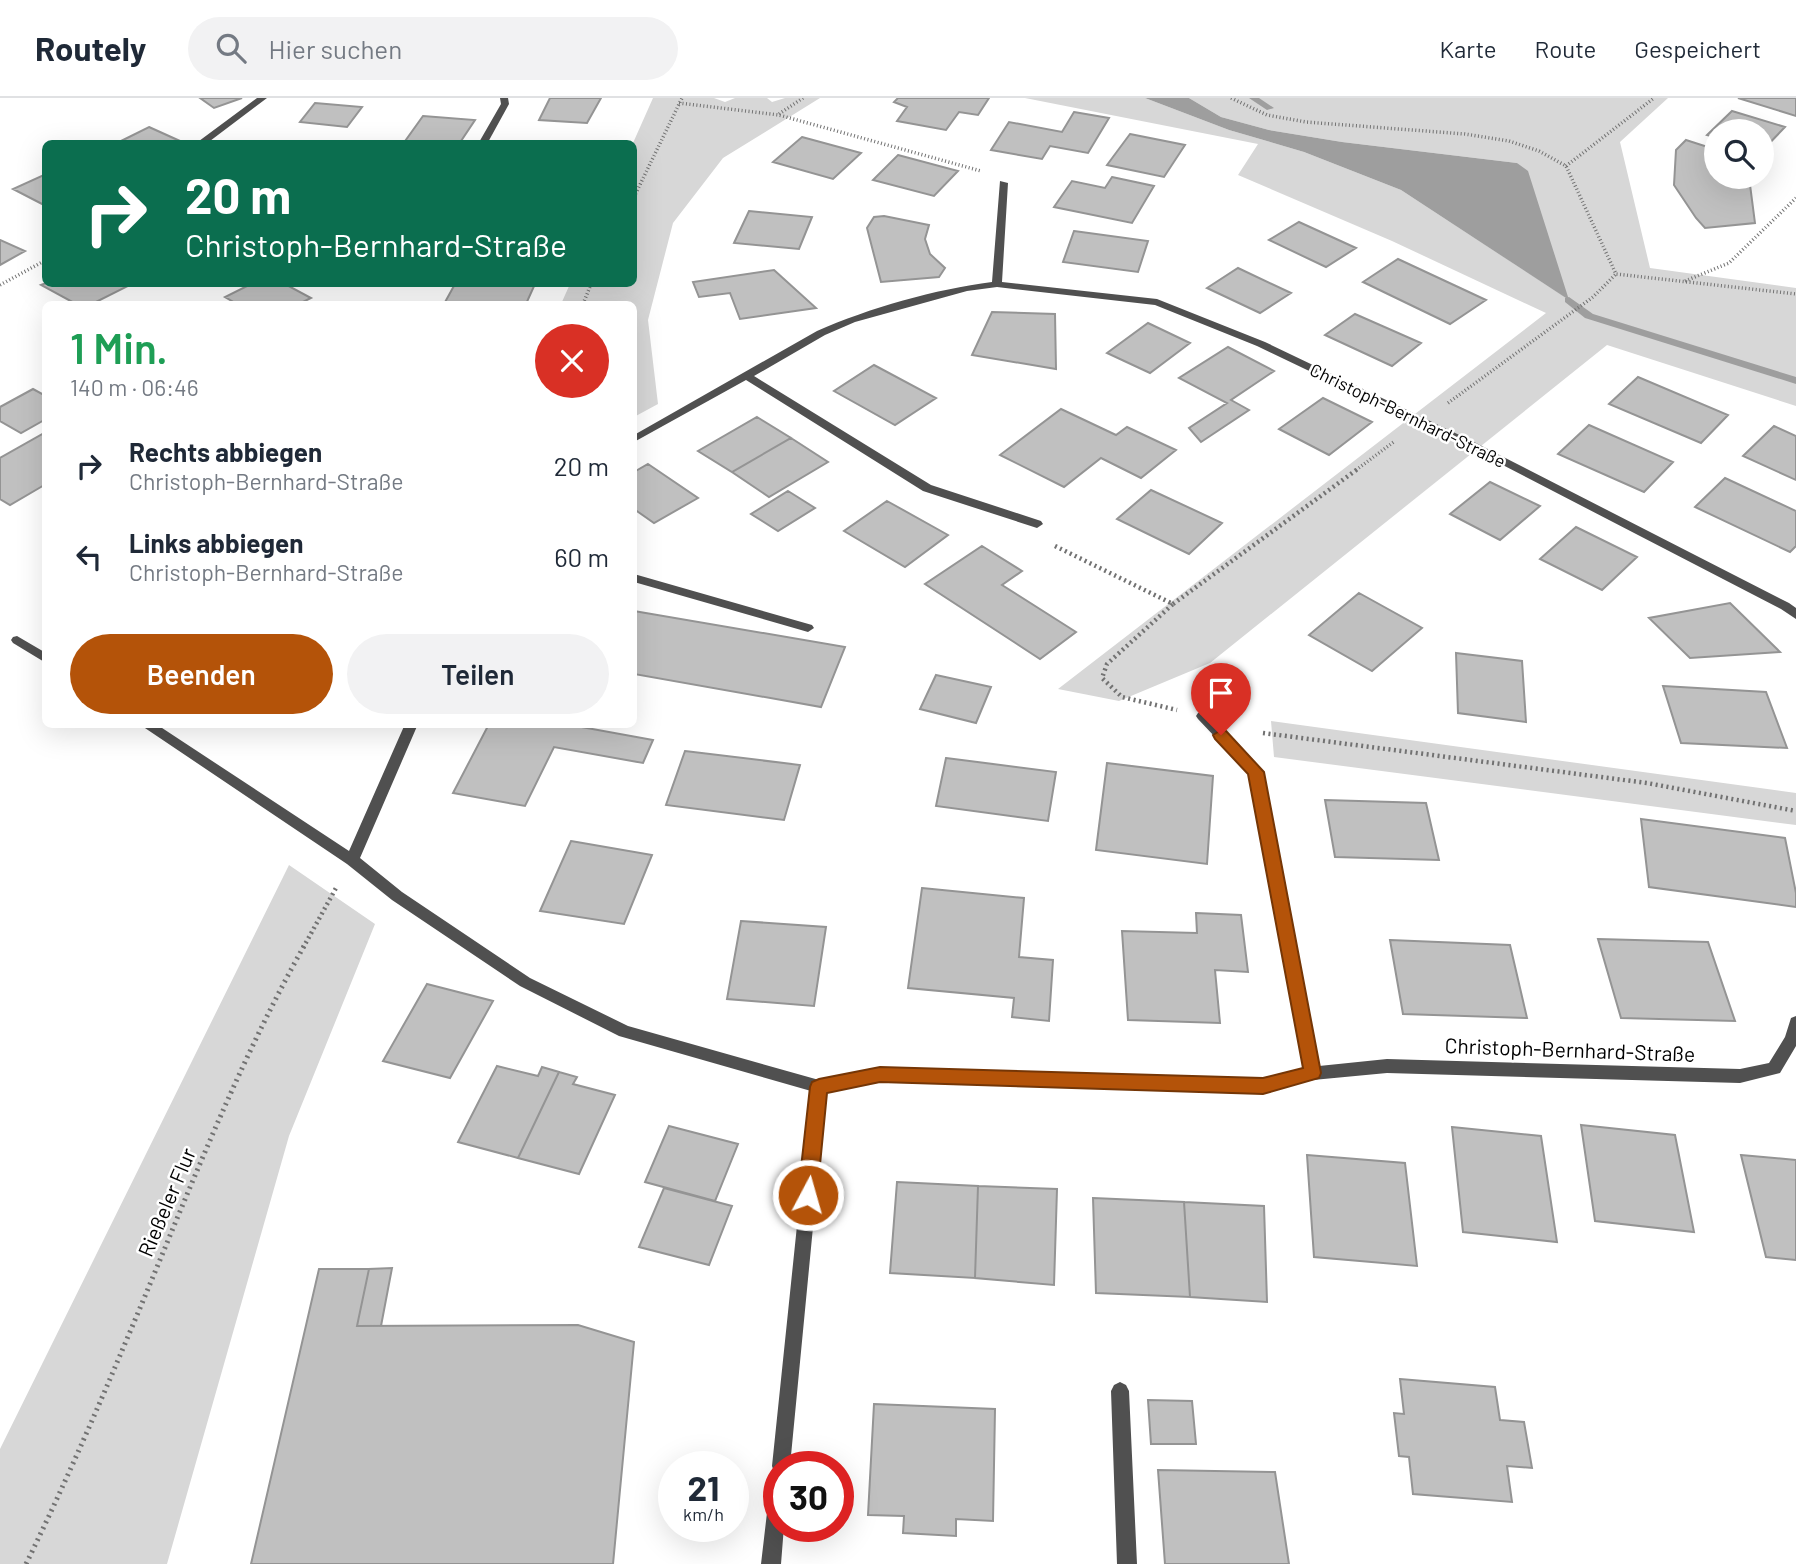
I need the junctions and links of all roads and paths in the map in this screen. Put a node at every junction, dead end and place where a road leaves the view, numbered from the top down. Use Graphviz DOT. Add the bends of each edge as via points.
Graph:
graph roads {
  1 [pos="263,98"];
  2 [pos="504,98"];
  3 [pos="682,98"];
  4 [pos="803,98"];
  5 [pos="1231,98"];
  6 [pos="1654,98"];
  7 [pos="679,103"];
  8 [pos="779,115"];
  9 [pos="205,140"];
  10 [pos="484,140"];
  11 [pos="1566,166"];
  12 [pos="1003,183"];
  13 [pos="637,191"];
  14 [pos="1796,198"];
  15 [pos="42,262"];
  16 [pos="1616,274"];
  17 [pos="1684,281"];
  18 [pos="997,284"];
  19 [pos="0,285"];
  20 [pos="1796,294"];
  21 [pos="745,375"];
  22 [pos="1420,422"];
  23 [pos="637,437"];
  24 [pos="1037,524"];
  25 [pos="637,579"];
  26 [pos="1173,604"];
  27 [pos="1796,615"];
  28 [pos="808,628"];
  29 [pos="17,640"];
  30 [pos="42,656"];
  31 [pos="1203,716"];
  32 [pos="151,728"];
  33 [pos="410,728"];
  34 [pos="1796,811"];
  35 [pos="352,860"];
  36 [pos="1796,1022"];
  37 [pos="1312,1073"];
  38 [pos="819,1087"];
  39 [pos="1120,1391"];
  40 [pos="783,1451"];
  41 [pos="773,1542"];
  42 [pos="26,1564"];
  43 [pos="771,1564"];
  44 [pos="1127,1564"];
  1 -- 9 [label="street"];
  2 -- 10 [label="street"];
  3 -- 7 [label="path"];
  4 -- 8 [label="path"];
  5 -- 11 [label="path" via="1268,115 1306,122 1509,141"];
  6 -- 11 [label="path"];
  7 -- 8 [label="path"];
  7 -- 13 [label="path"];
  8 -- 12 [label="path" via="973,167"];
  11 -- 16 [label="path"];
  12 -- 18 [label="street"];
  14 -- 17 [label="path" via="1729,262"];
  15 -- 19 [label="path"];
  16 -- 17 [label="path"];
  16 -- 22 [label="path" via="1593,297"];
  17 -- 20 [label="path"];
  18 -- 21 [label="street, Christoph-Bernhard-Straße" via="966,288 851,320"];
  18 -- 22 [label="street, Christoph-Bernhard-Straße" via="1157,302 1261,344"];
  21 -- 23 [label="street, Christoph-Bernhard-Straße"];
  21 -- 24 [label="street" via="927,488"];
  22 -- 26 [label="path"];
  22 -- 27 [label="street, Christoph-Bernhard-Straße"];
  24 -- 26 [label="path" via="1051,544"];
  25 -- 28 [label="street"];
  26 -- 31 [label="path" via="1107,664 1102,678 1122,697"];
  29 -- 30 [label="street"];
  31 -- 34 [label="path" via="1270,735 1647,783"];
  31 -- 37 [label="street" via="1256,772"];
  32 -- 35 [label="street, Christoph-Bernhard-Straße"];
  33 -- 35 [label="street"];
  35 -- 38 [label="street, Christoph-Bernhard-Straße" via="525,982 624,1031"];
  35 -- 42 [label="path, Rießeler Flur" via="301,946 193,1177 96,1412"];
  36 -- 37 [label="street, Christoph-Bernhard-Straße" via="1792,1039 1774,1068 1740,1076 1387,1066"];
  37 -- 38 [label="street, Christoph-Bernhard-Straße" via="1263,1086 880,1074"];
  38 -- 40 [label="street"];
  39 -- 44 [label="street"];
  41 -- 43 [label="street"];
}
